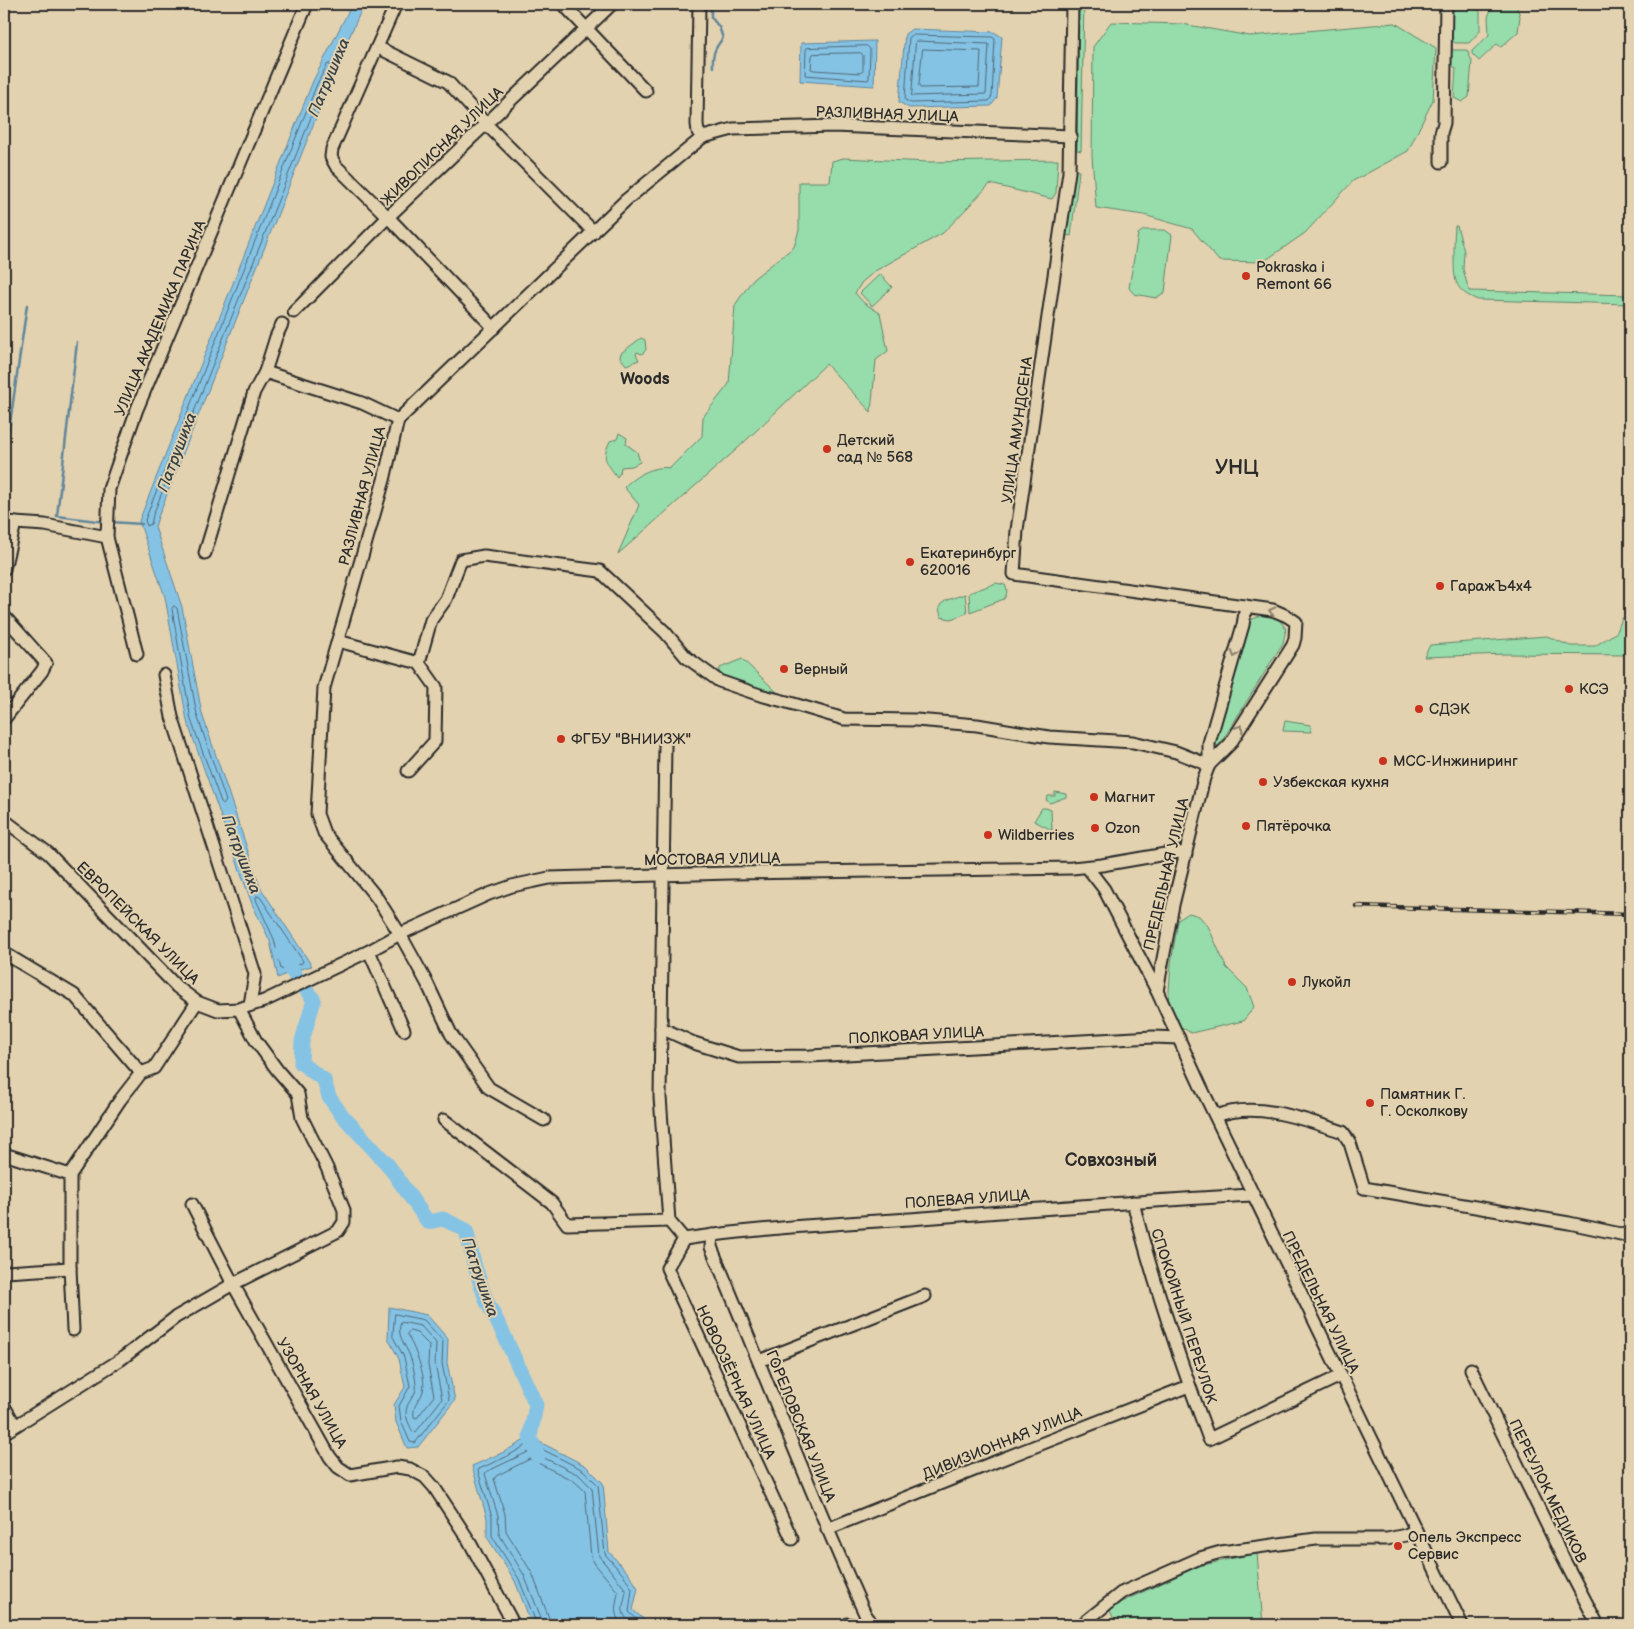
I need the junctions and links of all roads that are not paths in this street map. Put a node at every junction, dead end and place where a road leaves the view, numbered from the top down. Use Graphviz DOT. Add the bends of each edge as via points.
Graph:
graph roads {
  1 [pos="307,4"];
  2 [pos="396,4"];
  3 [pos="563,4"];
  4 [pos="612,4"];
  5 [pos="699,4"];
  6 [pos="1072,4"];
  7 [pos="1446,4"];
  8 [pos="586,28"];
  9 [pos="377,47"];
  10 [pos="646,91"];
  11 [pos="486,124"];
  12 [pos="1071,136"];
  13 [pos="703,137"];
  14 [pos="1441,162"];
  15 [pos="388,218"];
  16 [pos="594,232"];
  17 [pos="294,312"];
  18 [pos="282,324"];
  19 [pos="494,328"];
  20 [pos="265,372"];
  21 [pos="398,420"];
  22 [pos="10,522"];
  23 [pos="107,537"];
  24 [pos="205,554"];
  25 [pos="4,570"];
  26 [pos="1246,606"];
  27 [pos="4,616"];
  28 [pos="338,641"];
  29 [pos="137,654"];
  30 [pos="419,663"];
  31 [pos="164,675"];
  32 [pos="4,719"];
  33 [pos="665,744"];
  34 [pos="1209,765"];
  35 [pos="408,771"];
  36 [pos="4,820"];
  37 [pos="1186,854"];
  38 [pos="1087,867"];
  39 [pos="662,875"];
  40 [pos="400,934"];
  41 [pos="369,951"];
  42 [pos="4,953"];
  43 [pos="1157,991"];
  44 [pos="264,1001"];
  45 [pos="197,1002"];
  46 [pos="244,1007"];
  47 [pos="661,1028"];
  48 [pos="404,1030"];
  49 [pos="1179,1038"];
  50 [pos="141,1073"];
  51 [pos="1216,1116"];
  52 [pos="444,1120"];
  53 [pos="544,1120"];
  54 [pos="4,1154"];
  55 [pos="70,1175"];
  56 [pos="1253,1195"];
  57 [pos="1133,1202"];
  58 [pos="192,1204"];
  59 [pos="668,1221"];
  60 [pos="712,1235"];
  61 [pos="1630,1236"];
  62 [pos="684,1239"];
  63 [pos="70,1268"];
  64 [pos="6,1272"];
  65 [pos="233,1284"];
  66 [pos="925,1296"];
  67 [pos="72,1330"];
  68 [pos="760,1361"];
  69 [pos="1471,1369"];
  70 [pos="1340,1376"];
  71 [pos="1189,1386"];
  72 [pos="4,1406"];
  73 [pos="16,1425"];
  74 [pos="4,1433"];
  75 [pos="827,1529"];
  76 [pos="1415,1530"];
  77 [pos="792,1539"];
  78 [pos="514,1625"];
  79 [pos="873,1625"];
  80 [pos="1081,1625"];
  81 [pos="1462,1625"];
  82 [pos="1598,1625"];
  1 -- 23 [label="street, УЛИЦА АКАДЕМИКА ПАРИНА" via="136,409 109,489"];
  2 -- 9 [label="street"];
  3 -- 8 [label="street"];
  4 -- 8 [label="street, ЖИВОПИСНАЯ УЛИЦА"];
  5 -- 13 [label="street" via="697,124"];
  6 -- 12 [label="street, УЛИЦА АМУНДСЕНА"];
  7 -- 14 [label="street"];
  8 -- 10 [label="street"];
  8 -- 11 [label="street, ЖИВОПИСНАЯ УЛИЦА"];
  9 -- 11 [label="street" via="448,82"];
  9 -- 15 [label="street" via="331,157"];
  11 -- 15 [label="street, ЖИВОПИСНАЯ УЛИЦА"];
  11 -- 16 [label="street"];
  12 -- 13 [label="street, РАЗЛИВНАЯ УЛИЦА" via="834,126 734,129"];
  12 -- 26 [label="street, УЛИЦА АМУНДСЕНА" via="1069,172 1014,574"];
  13 -- 16 [label="street, РАЗЛИВНАЯ УЛИЦА" via="626,200"];
  15 -- 17 [label="street, ЖИВОПИСНАЯ УЛИЦА"];
  15 -- 19 [label="street"];
  16 -- 19 [label="street, РАЗЛИВНАЯ УЛИЦА"];
  18 -- 20 [label="street"];
  19 -- 21 [label="street, РАЗЛИВНАЯ УЛИЦА"];
  20 -- 21 [label="street" via="362,403"];
  20 -- 24 [label="street" via="254,392"];
  21 -- 28 [label="street, РАЗЛИВНАЯ УЛИЦА"];
  22 -- 23 [label="street"];
  22 -- 25 [label="street"];
  23 -- 29 [label="street, УЛИЦА АКАДЕМИКА ПАРИНА"];
  26 -- 34 [label="street, ПРЕДЕЛЬНАЯ УЛИЦА, one-way" via="1209,743"];
  34 -- 26 [label="street, УЛИЦА АМУНДСЕНА, one-way" via="1230,744 1296,638 1296,622 1288,616"];
  27 -- 32 [label="street" via="46,664"];
  28 -- 30 [label="street"];
  28 -- 40 [label="street, РАЗЛИВНАЯ УЛИЦА" via="324,688 317,814 324,833 377,898"];
  30 -- 34 [label="street" via="431,620 446,599 461,560 484,556 600,571 665,632 686,657 719,681 844,720 978,725 1049,737 1133,742 1176,752"];
  30 -- 35 [label="street" via="436,687 435,741"];
  31 -- 46 [label="street" via="172,718 255,974"];
  33 -- 39 [label="street"];
  34 -- 37 [label="street, ПРЕДЕЛЬНАЯ УЛИЦА"];
  36 -- 45 [label="street, ЕВРОПЕЙСКАЯ УЛИЦА" via="48,853 154,965"];
  37 -- 38 [label="street, МОСТОВАЯ УЛИЦА" via="1178,852"];
  37 -- 43 [label="street, ПРЕДЕЛЬНАЯ УЛИЦА"];
  38 -- 39 [label="street, МОСТОВАЯ УЛИЦА"];
  38 -- 43 [label="street, ПРЕДЕЛЬНАЯ УЛИЦА" via="1104,889"];
  39 -- 40 [label="street, МОСТОВАЯ УЛИЦА" via="549,878 512,886"];
  39 -- 47 [label="street"];
  40 -- 41 [label="street, МОСТОВАЯ УЛИЦА"];
  40 -- 53 [label="street, РАЗЛИВНАЯ УЛИЦА" via="451,1034 489,1088"];
  41 -- 44 [label="street, МОСТОВАЯ УЛИЦА"];
  41 -- 48 [label="street"];
  42 -- 50 [label="street" via="74,995"];
  43 -- 49 [label="street, ПРЕДЕЛЬНАЯ УЛИЦА"];
  44 -- 46 [label="street, ЕВРОПЕЙСКАЯ УЛИЦА"];
  45 -- 46 [label="street, ЕВРОПЕЙСКАЯ УЛИЦА" via="218,1010"];
  45 -- 50 [label="street" via="154,1068"];
  46 -- 65 [label="street" via="256,1041 298,1094 302,1118 344,1210 344,1222 338,1231"];
  47 -- 49 [label="street, ПОЛКОВАЯ УЛИЦА" via="694,1043 739,1057"];
  47 -- 59 [label="street" via="660,1097"];
  49 -- 51 [label="street, ПРЕДЕЛЬНАЯ УЛИЦА"];
  50 -- 55 [label="street"];
  51 -- 56 [label="street, ПРЕДЕЛЬНАЯ УЛИЦА"];
  51 -- 61 [label="street" via="1227,1112 1262,1110 1343,1132 1350,1143 1364,1188"];
  52 -- 59 [label="street" via="552,1203 567,1224"];
  54 -- 55 [label="street"];
  55 -- 63 [label="street"];
  56 -- 57 [label="street, ПОЛЕВАЯ УЛИЦА"];
  56 -- 70 [label="street, ПРЕДЕЛЬНАЯ УЛИЦА"];
  57 -- 60 [label="street, ПОЛЕВАЯ УЛИЦА"];
  57 -- 71 [label="street, СПОКОЙНЫЙ ПЕРЕУЛОК" via="1147,1259"];
  58 -- 65 [label="street, УЗОРНАЯ УЛИЦА"];
  59 -- 62 [label="street"];
  60 -- 62 [label="street, ПОЛЕВАЯ УЛИЦА"];
  60 -- 68 [label="street, ГОРЕЛОВСКАЯ УЛИЦА" via="711,1248"];
  62 -- 77 [label="street, НОВООЗЁРНАЯ УЛИЦА" via="667,1268"];
  63 -- 64 [label="street"];
  63 -- 67 [label="street"];
  65 -- 73 [label="street" via="176,1317 120,1360"];
  65 -- 78 [label="street, УЗОРНАЯ УЛИЦА" via="338,1467 350,1475 397,1467 425,1477 468,1539"];
  66 -- 68 [label="street"];
  68 -- 75 [label="street, ГОРЕЛОВСКАЯ УЛИЦА"];
  69 -- 82 [label="street, ПЕРЕУЛОК МЕДИКОВ"];
  70 -- 71 [label="street, СПОКОЙНЫЙ ПЕРЕУЛОК" via="1209,1439"];
  70 -- 76 [label="street, ПРЕДЕЛЬНАЯ УЛИЦА"];
  71 -- 75 [label="street, ДИВИЗИОННАЯ УЛИЦА"];
  72 -- 73 [label="street"];
  73 -- 74 [label="street"];
  75 -- 79 [label="street, ГОРЕЛОВСКАЯ УЛИЦА"];
  76 -- 80 [label="street" via="1387,1539 1316,1539 1221,1552 1121,1593"];
  76 -- 81 [label="street, ПРЕДЕЛЬНАЯ УЛИЦА"];
}
